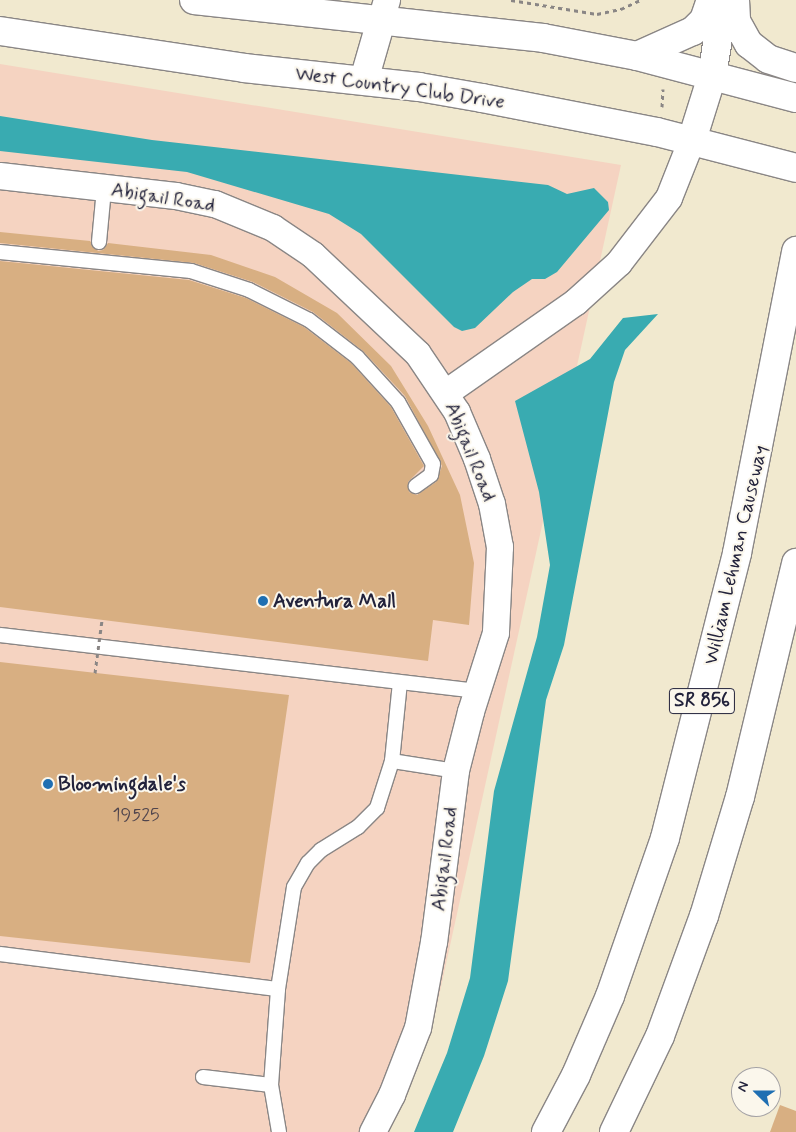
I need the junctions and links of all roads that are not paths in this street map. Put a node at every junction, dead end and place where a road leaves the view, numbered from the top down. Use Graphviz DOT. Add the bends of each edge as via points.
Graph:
graph roads {
  1 [pos="194,0"];
  2 [pos="711,0"];
  3 [pos="724,0"];
  4 [pos="735,0"];
  5 [pos="384,10"];
  6 [pos="0,31"];
  7 [pos="637,56"];
  8 [pos="796,68"];
  9 [pos="712,76"];
  10 [pos="364,80"];
  11 [pos="796,98"];
  12 [pos="692,140"];
  13 [pos="796,168"];
  14 [pos="0,176"];
  15 [pos="104,189"];
  16 [pos="99,242"];
  17 [pos="796,251"];
  18 [pos="0,252"];
  19 [pos="446,393"];
  20 [pos="416,486"];
  21 [pos="796,563"];
  22 [pos="0,635"];
  23 [pos="400,682"];
  24 [pos="477,691"];
  25 [pos="392,761"];
  26 [pos="456,771"];
  27 [pos="0,954"];
  28 [pos="278,989"];
  29 [pos="203,1077"];
  30 [pos="271,1085"];
  31 [pos="280,1132"];
  32 [pos="373,1132"];
  33 [pos="546,1132"];
  34 [pos="614,1132"];
  1 -- 5 [label="main road"];
  2 -- 7 [label="main road" via="704,20 693,31"];
  3 -- 9 [label="main road"];
  4 -- 8 [label="main road" via="736,21 749,44 768,59"];
  5 -- 7 [label="main road"];
  5 -- 10 [label="main road"];
  6 -- 10 [label="main road, West Country Club Drive" via="244,68"];
  7 -- 9 [label="main road"];
  9 -- 11 [label="main road"];
  9 -- 12 [label="main road"];
  10 -- 12 [label="main road, West Country Club Drive" via="542,109"];
  12 -- 13 [label="main road, West Country Club Drive"];
  12 -- 19 [label="street" via="669,198 618,263 576,302"];
  14 -- 15 [label="street, Abigail Road"];
  15 -- 16 [label="lane"];
  15 -- 19 [label="street, Abigail Road" via="176,196 214,204 288,237 313,255 394,328"];
  17 -- 33 [label="main road, William Lehman Causeway / SR 856" via="737,553 665,838 610,996 576,1075"];
  18 -- 20 [label="lane" via="191,271 248,290 309,320 357,357 398,402 433,464 431,475"];
  19 -- 24 [label="street, Abigail Road" via="469,437 486,482 500,547 496,633"];
  21 -- 34 [label="main road, SR 856" via="750,756 709,901 660,1036"];
  22 -- 23 [label="lane"];
  23 -- 24 [label="lane"];
  23 -- 25 [label="lane"];
  24 -- 26 [label="street, Abigail Road"];
  25 -- 26 [label="lane"];
  25 -- 28 [label="lane" via="382,798 370,818 322,850 297,880 289,905"];
  26 -- 32 [label="street, Abigail Road" via="434,942 418,1028 392,1095"];
  27 -- 28 [label="lane"];
  28 -- 30 [label="lane"];
  29 -- 30 [label="lane"];
  30 -- 31 [label="lane"];
}
